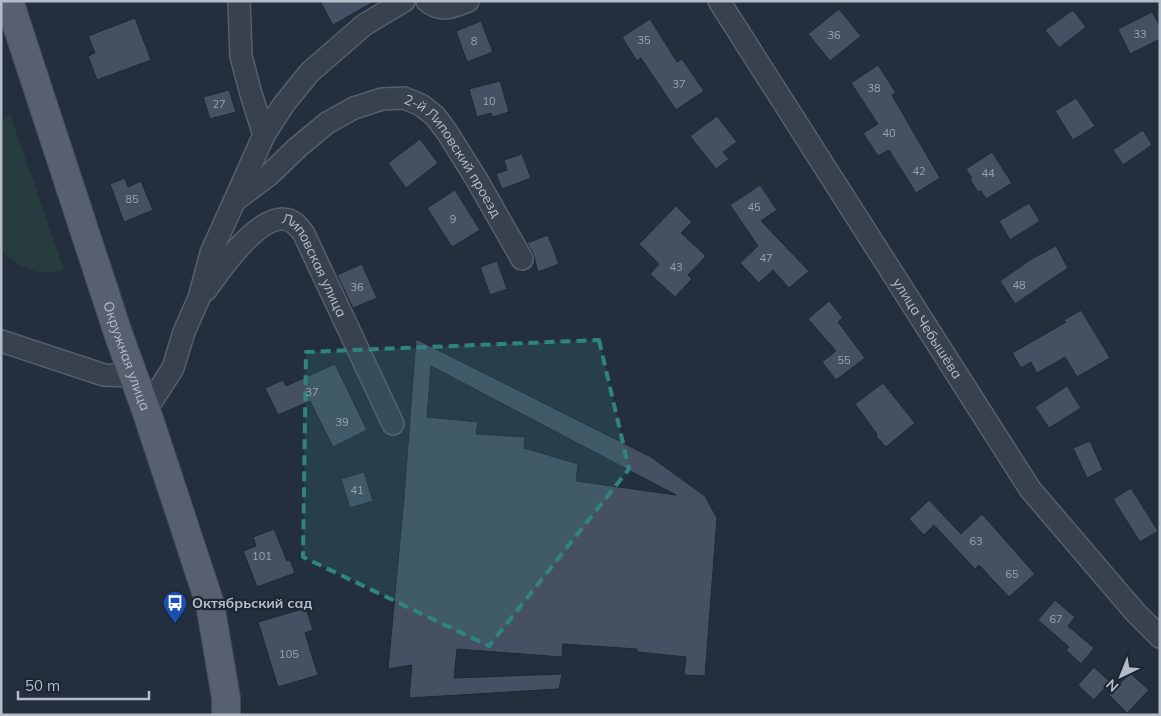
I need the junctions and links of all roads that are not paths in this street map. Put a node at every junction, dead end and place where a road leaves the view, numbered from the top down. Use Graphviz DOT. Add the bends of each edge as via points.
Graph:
graph roads {
  1 [pos="9,1"];
  2 [pos="239,1"];
  3 [pos="404,1"];
  4 [pos="427,1"];
  5 [pos="468,1"];
  6 [pos="719,1"];
  7 [pos="264,135"];
  8 [pos="236,199"];
  9 [pos="522,259"];
  10 [pos="199,298"];
  11 [pos="1,341"];
  12 [pos="133,376"];
  13 [pos="146,410"];
  14 [pos="393,424"];
  15 [pos="1160,637"];
  16 [pos="226,715"];
  1 -- 12 [label="main road, Окружная улица"];
  2 -- 7 [label="street" via="241,56"];
  3 -- 7 [label="street" via="364,25 310,72"];
  4 -- 5 [label="street" via="446,9"];
  6 -- 15 [label="street, улица Чебышёва" via="1030,489"];
  7 -- 8 [label="street"];
  8 -- 9 [label="street, 2-й Липовский проезд" via="269,175 327,123 354,108 382,99 404,98 421,105 448,132"];
  8 -- 10 [label="street" via="211,253"];
  10 -- 13 [label="street" via="173,368"];
  10 -- 14 [label="street, Липовская улица" via="254,233 282,218 297,225"];
  11 -- 12 [label="street" via="104,375"];
  12 -- 13 [label="main road, Окружная улица"];
  13 -- 16 [label="main road, Окружная улица" via="210,604"];
}
